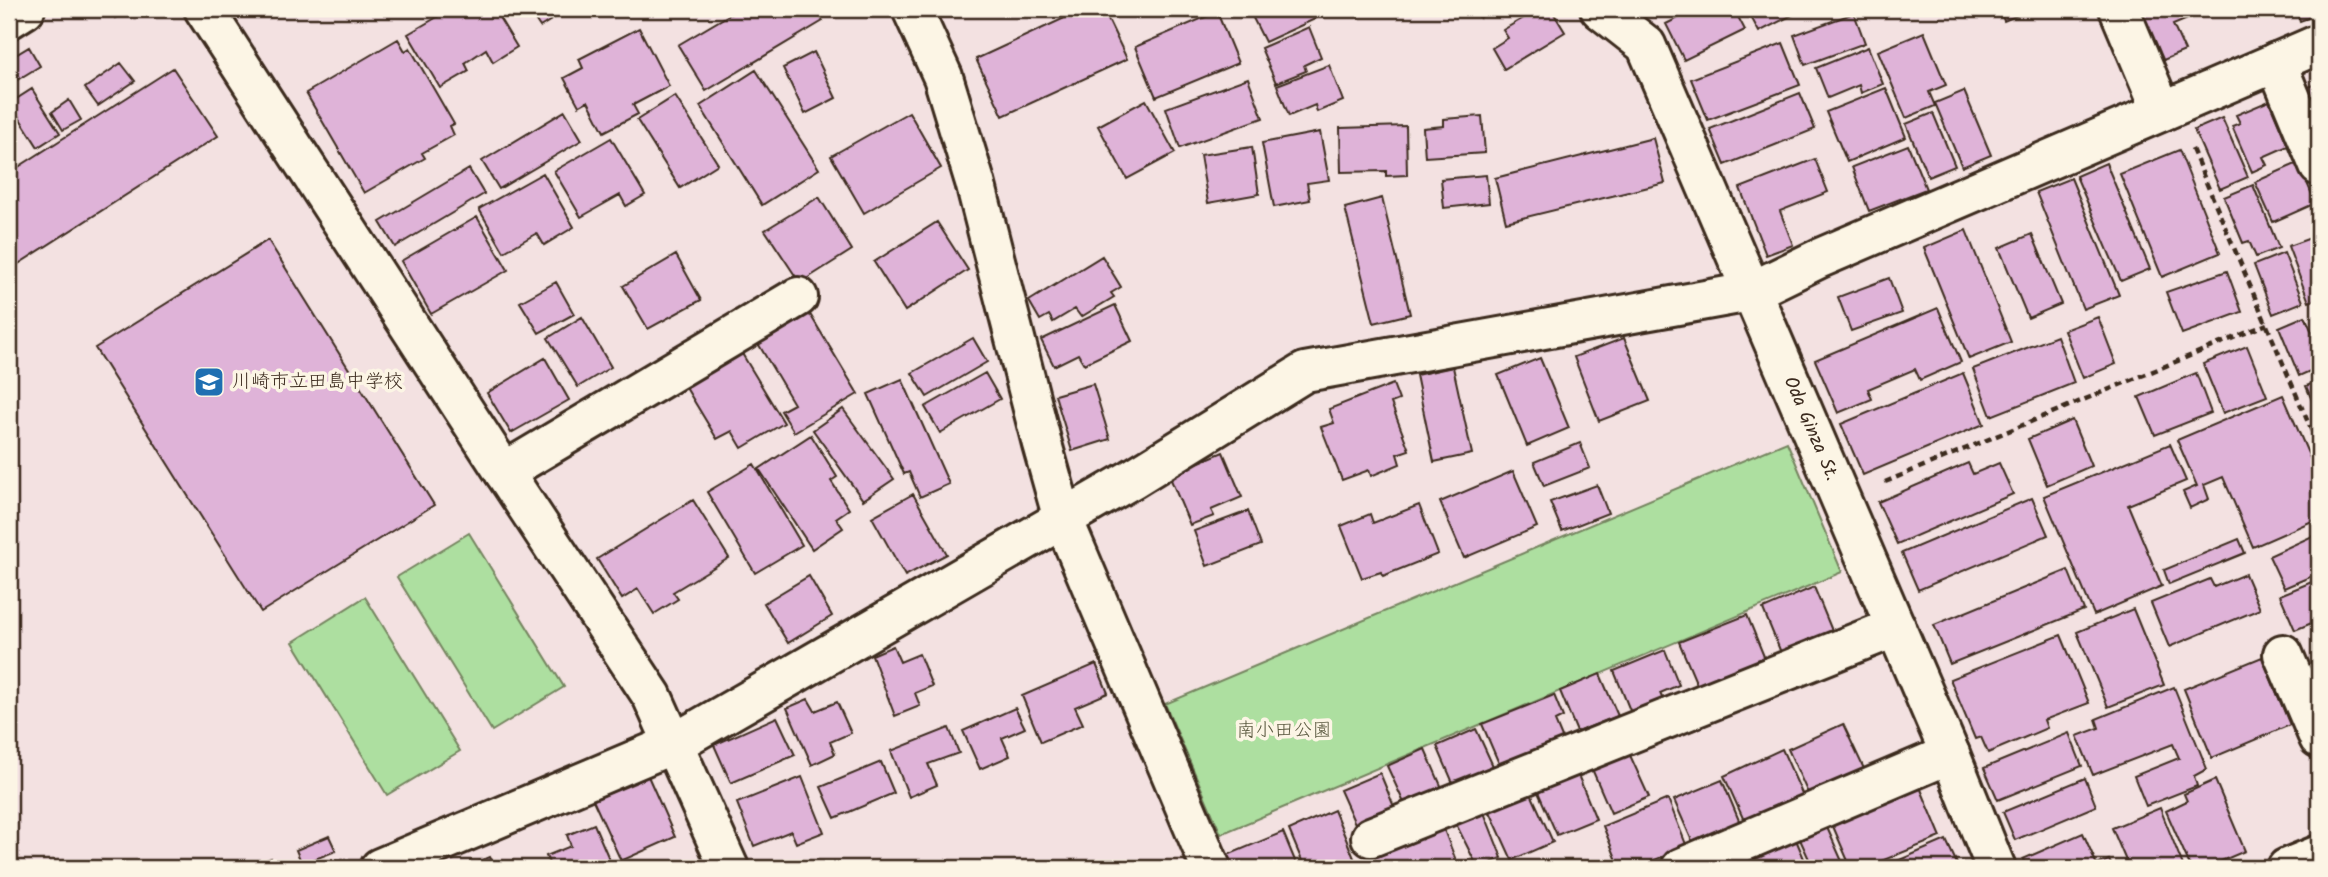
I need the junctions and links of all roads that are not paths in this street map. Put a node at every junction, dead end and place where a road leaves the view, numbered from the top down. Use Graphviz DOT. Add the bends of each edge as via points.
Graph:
graph roads {
  1 [pos="25,9"];
  2 [pos="204,9"];
  3 [pos="912,9"];
  4 [pos="1600,9"];
  5 [pos="2119,9"];
  6 [pos="9,19"];
  7 [pos="2319,44"];
  8 [pos="2276,62"];
  9 [pos="2168,109"];
  10 [pos="2319,166"];
  11 [pos="1750,292"];
  12 [pos="798,297"];
  13 [pos="504,472"];
  14 [pos="1063,519"];
  15 [pos="1896,627"];
  16 [pos="2283,654"];
  17 [pos="2319,738"];
  18 [pos="673,744"];
  19 [pos="1950,754"];
  20 [pos="1371,837"];
  21 [pos="2319,855"];
  22 [pos="380,868"];
  23 [pos="729,868"];
  24 [pos="1211,868"];
  25 [pos="1681,868"];
  26 [pos="1996,868"];
  27 [pos="2287,868"];
  1 -- 6 [label="street"];
  2 -- 13 [label="street"];
  3 -- 14 [label="street" via="943,77 975,182"];
  4 -- 11 [label="street, Oda Ginza St." via="1646,45"];
  5 -- 9 [label="street"];
  7 -- 8 [label="street"];
  8 -- 9 [label="street"];
  8 -- 10 [label="street"];
  9 -- 11 [label="street"];
  11 -- 14 [label="street" via="1305,372"];
  11 -- 15 [label="street, Oda Ginza St."];
  12 -- 13 [label="street"];
  13 -- 18 [label="street" via="652,696"];
  14 -- 18 [label="street"];
  14 -- 24 [label="street"];
  15 -- 19 [label="street, Oda Ginza St."];
  15 -- 20 [label="street"];
  16 -- 17 [label="street"];
  18 -- 22 [label="street"];
  18 -- 23 [label="street"];
  19 -- 25 [label="street"];
  19 -- 26 [label="street, Oda Ginza St."];
  21 -- 27 [label="street"];
}
